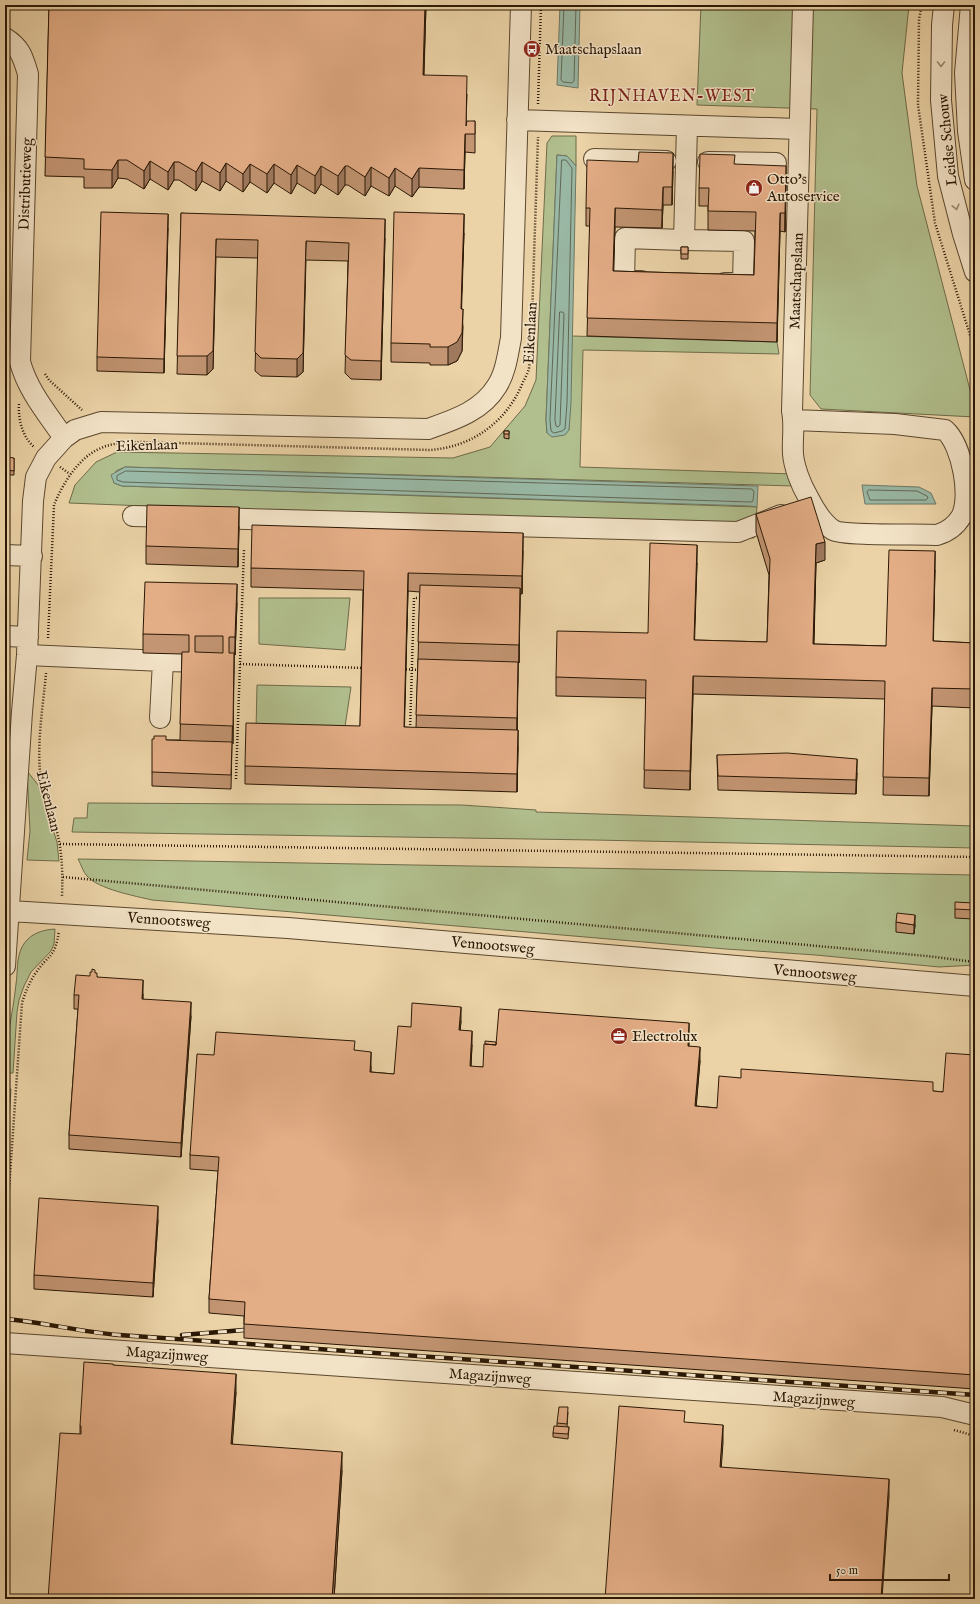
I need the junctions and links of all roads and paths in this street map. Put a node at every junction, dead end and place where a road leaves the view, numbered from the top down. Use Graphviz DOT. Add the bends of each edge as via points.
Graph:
graph roads {
  1 [pos="521,5"];
  2 [pos="542,5"];
  3 [pos="803,5"];
  4 [pos="944,5"];
  5 [pos="971,5"];
  6 [pos="5,38"];
  7 [pos="517,120"];
  8 [pos="538,121"];
  9 [pos="687,126"];
  10 [pos="799,128"];
  11 [pos="594,160"];
  12 [pos="686,161"];
  13 [pos="776,163"];
  14 [pos="975,180"];
  15 [pos="684,240"];
  16 [pos="975,272"];
  17 [pos="656,281"];
  18 [pos="703,282"];
  19 [pos="42,369"];
  20 [pos="90,425"];
  21 [pos="794,427"];
  22 [pos="64,438"];
  23 [pos="101,448"];
  24 [pos="811,503"];
  25 [pos="133,516"];
  26 [pos="244,549"];
  27 [pos="5,555"];
  28 [pos="32,556"];
  29 [pos="421,598"];
  30 [pos="5,636"];
  31 [pos="28,646"];
  32 [pos="47,656"];
  33 [pos="163,661"];
  34 [pos="217,662"];
  35 [pos="240,664"];
  36 [pos="370,668"];
  37 [pos="398,669"];
  38 [pos="412,670"];
  39 [pos="428,670"];
  40 [pos="160,718"];
  41 [pos="410,738"];
  42 [pos="236,779"];
  43 [pos="60,844"];
  44 [pos="975,857"];
  45 [pos="63,877"];
  46 [pos="10,911"];
  47 [pos="61,913"];
  48 [pos="975,962"];
  49 [pos="5,966"];
  50 [pos="975,986"];
  51 [pos="5,1247"];
  52 [pos="5,1343"];
  53 [pos="975,1415"];
  1 -- 7 [label="street, Eikenlaan"];
  2 -- 8 [label="path, Eikenlaan"];
  3 -- 10 [label="street, Maatschapslaan"];
  4 -- 16 [label="street, Leidse Schouw, one-way" via="941,100 948,176"];
  5 -- 14 [label="street, Leidse Schouw" via="965,73 968,131"];
  6 -- 22 [label="street, Distributieweg" via="15,44 23,56 28,74 20,362 24,378 33,394"];
  7 -- 8 [label="street"];
  7 -- 20 [label="street, Eikenlaan" via="511,338 498,386 481,404 457,419 428,429 101,422"];
  8 -- 9 [label="street"];
  8 -- 23 [label="path, Eikenlaan" via="529,369 518,395 503,416 487,430 447,449 430,450 142,442 121,443"];
  9 -- 10 [label="street"];
  9 -- 12 [label="street"];
  10 -- 21 [label="street, Maatschapslaan" via="788,263"];
  11 -- 12 [label="street"];
  12 -- 13 [label="street"];
  12 -- 15 [label="street"];
  15 -- 17 [label="street" via="625,238 624,281"];
  15 -- 18 [label="street" via="744,241 749,261 743,283"];
  19 -- 20 [label="path" via="49,380 81,409"];
  20 -- 22 [label="street, Eikenlaan" via="75,430"];
  20 -- 23 [label="path"];
  21 -- 24 [label="street, Maatschapslaan" via="793,454"];
  21 -- 24 [label="street, Maatschapslaan" via="895,424 945,430 950,434 963,465 965,477 961,517 948,531 936,535 834,531 819,517"];
  22 -- 28 [label="street, Eikenlaan" via="46,458 36,477"];
  23 -- 32 [label="path, Eikenlaan" via="84,459 70,474 54,504"];
  24 -- 25 [label="street" via="738,532"];
  26 -- 35 [label="path"];
  27 -- 28 [label="street"];
  28 -- 31 [label="street, Eikenlaan"];
  29 -- 38 [label="path" via="414,598"];
  30 -- 31 [label="street"];
  31 -- 32 [label="street"];
  31 -- 46 [label="street, Eikenlaan"];
  32 -- 33 [label="street"];
  32 -- 43 [label="path, Eikenlaan" via="39,759 45,798"];
  33 -- 34 [label="street"];
  33 -- 40 [label="street"];
  35 -- 36 [label="path"];
  35 -- 42 [label="path"];
  37 -- 38 [label="path"];
  38 -- 39 [label="path"];
  38 -- 41 [label="path"];
  43 -- 44 [label="path"];
  43 -- 45 [label="path, Eikenlaan"];
  45 -- 47 [label="path, Eikenlaan"];
  45 -- 48 [label="path, Vennootsweg"];
  46 -- 47 [label="street, Vennootsweg"];
  46 -- 49 [label="street, Eikenlaan"];
  47 -- 50 [label="street, Vennootsweg" via="288,928"];
  47 -- 51 [label="path, Eikenlaan" via="54,954 35,973 22,1003"];
  52 -- 53 [label="street, Magazijnweg" via="934,1407"];
}
